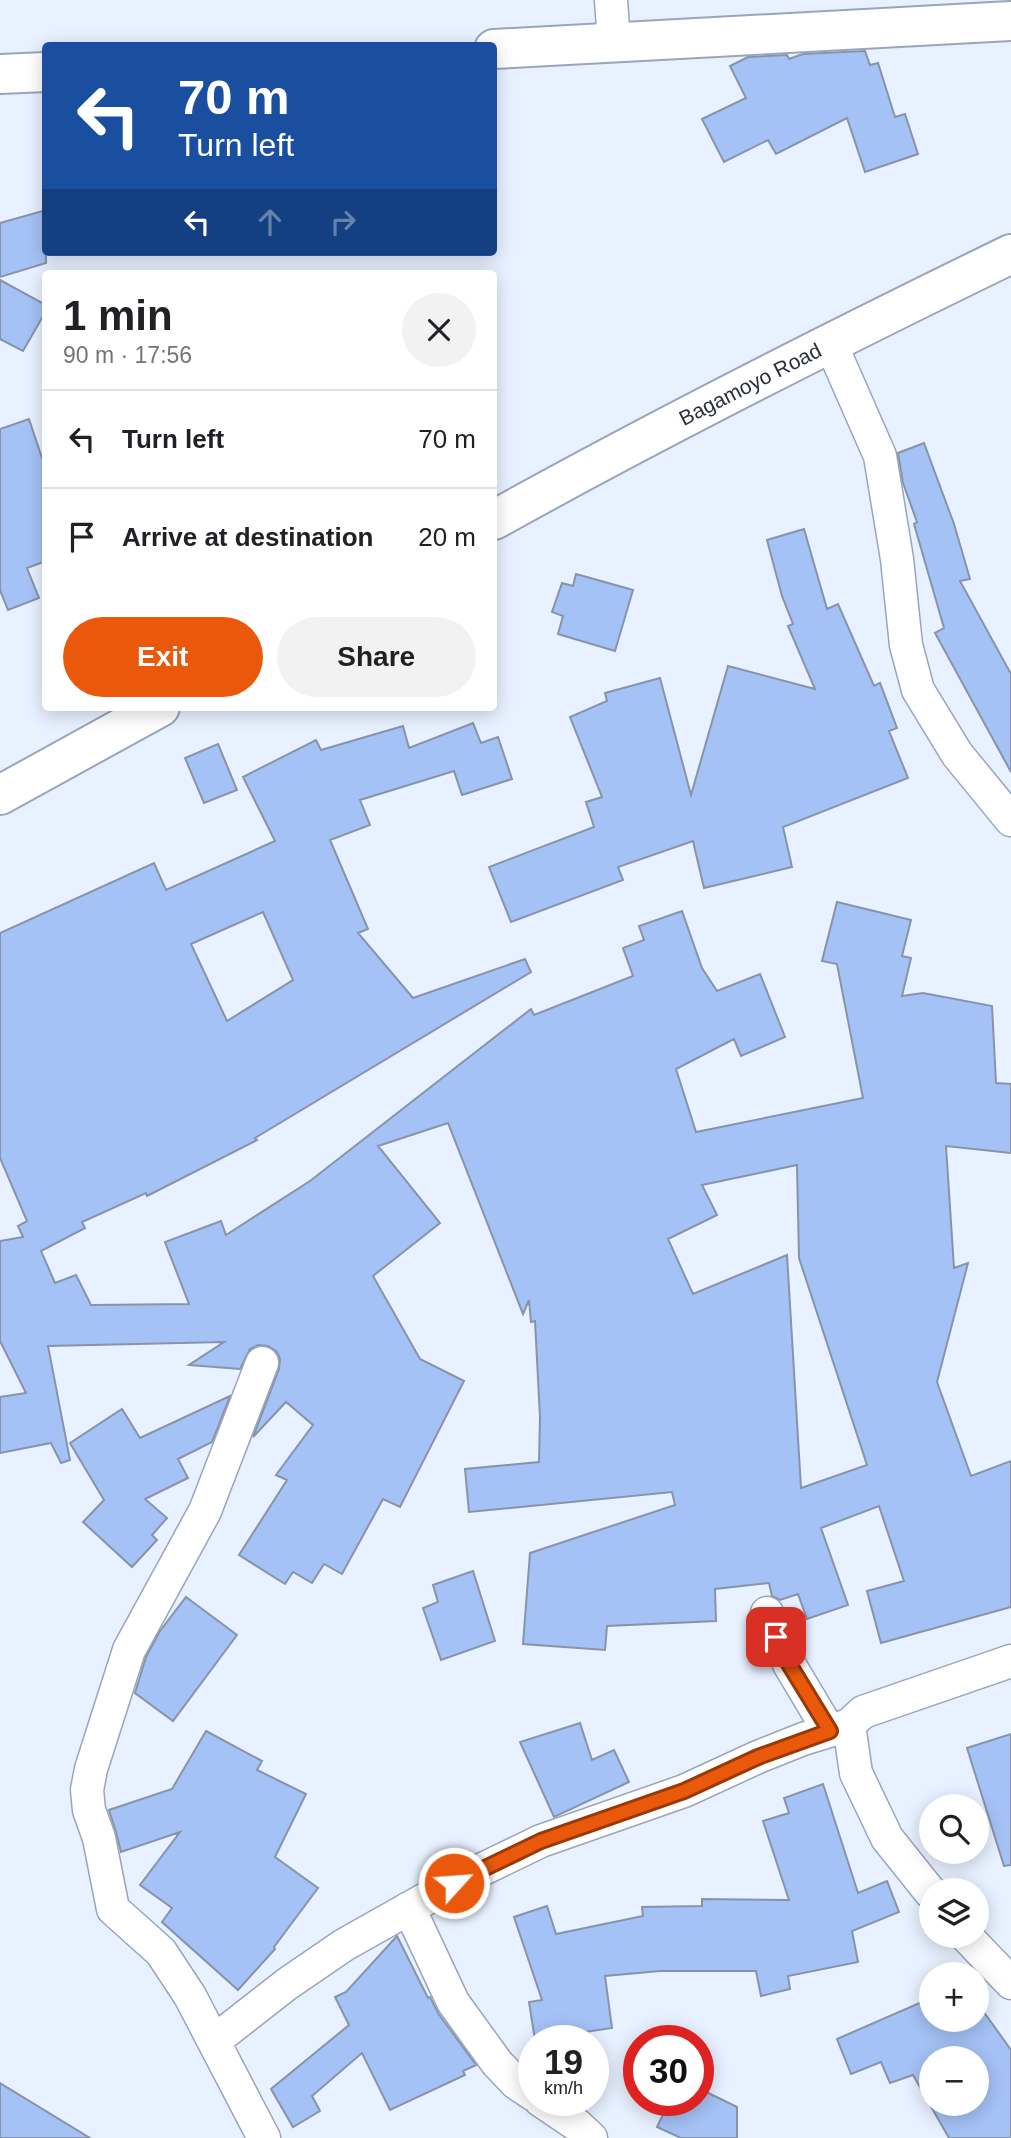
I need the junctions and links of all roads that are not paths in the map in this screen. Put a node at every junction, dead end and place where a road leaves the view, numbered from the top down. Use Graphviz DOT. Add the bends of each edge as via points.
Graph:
graph roads {
  1 [pos="611,0"];
  2 [pos="1011,22"];
  3 [pos="614,42"];
  4 [pos="497,48"];
  5 [pos="42,72"];
  6 [pos="0,74"];
  7 [pos="1011,254"];
  8 [pos="830,342"];
  9 [pos="497,518"];
  10 [pos="153,711"];
  11 [pos="0,795"];
  12 [pos="1011,820"];
  13 [pos="262,1363"];
  14 [pos="767,1613"];
  15 [pos="1011,1661"];
  16 [pos="839,1728"];
  17 [pos="919,1878"];
  18 [pos="409,1908"];
  19 [pos="977,1948"];
  20 [pos="1011,1983"];
  21 [pos="214,2041"];
  22 [pos="518,2084"];
  23 [pos="564,2116"];
  24 [pos="264,2138"];
  25 [pos="591,2138"];
  1 -- 3 [label="street"];
  2 -- 3 [label="main road"];
  3 -- 4 [label="main road"];
  5 -- 6 [label="main road"];
  7 -- 8 [label="main road, Bagamoyo Road"];
  8 -- 9 [label="main road, Bagamoyo Road"];
  8 -- 12 [label="street" via="880,456 906,645 918,690 957,754"];
  10 -- 11 [label="main road"];
  13 -- 21 [label="street" via="205,1511 130,1650 87,1790 113,1909 162,1952"];
  14 -- 16 [label="street" via="789,1664"];
  15 -- 16 [label="street" via="863,1712"];
  16 -- 17 [label="street" via="887,1838"];
  16 -- 18 [label="street" via="758,1757 684,1791 541,1841"];
  18 -- 21 [label="street" via="344,1945"];
  18 -- 22 [label="street" via="453,2002"];
  19 -- 20 [label="street"];
  21 -- 24 [label="street"];
  23 -- 25 [label="street"];
}
